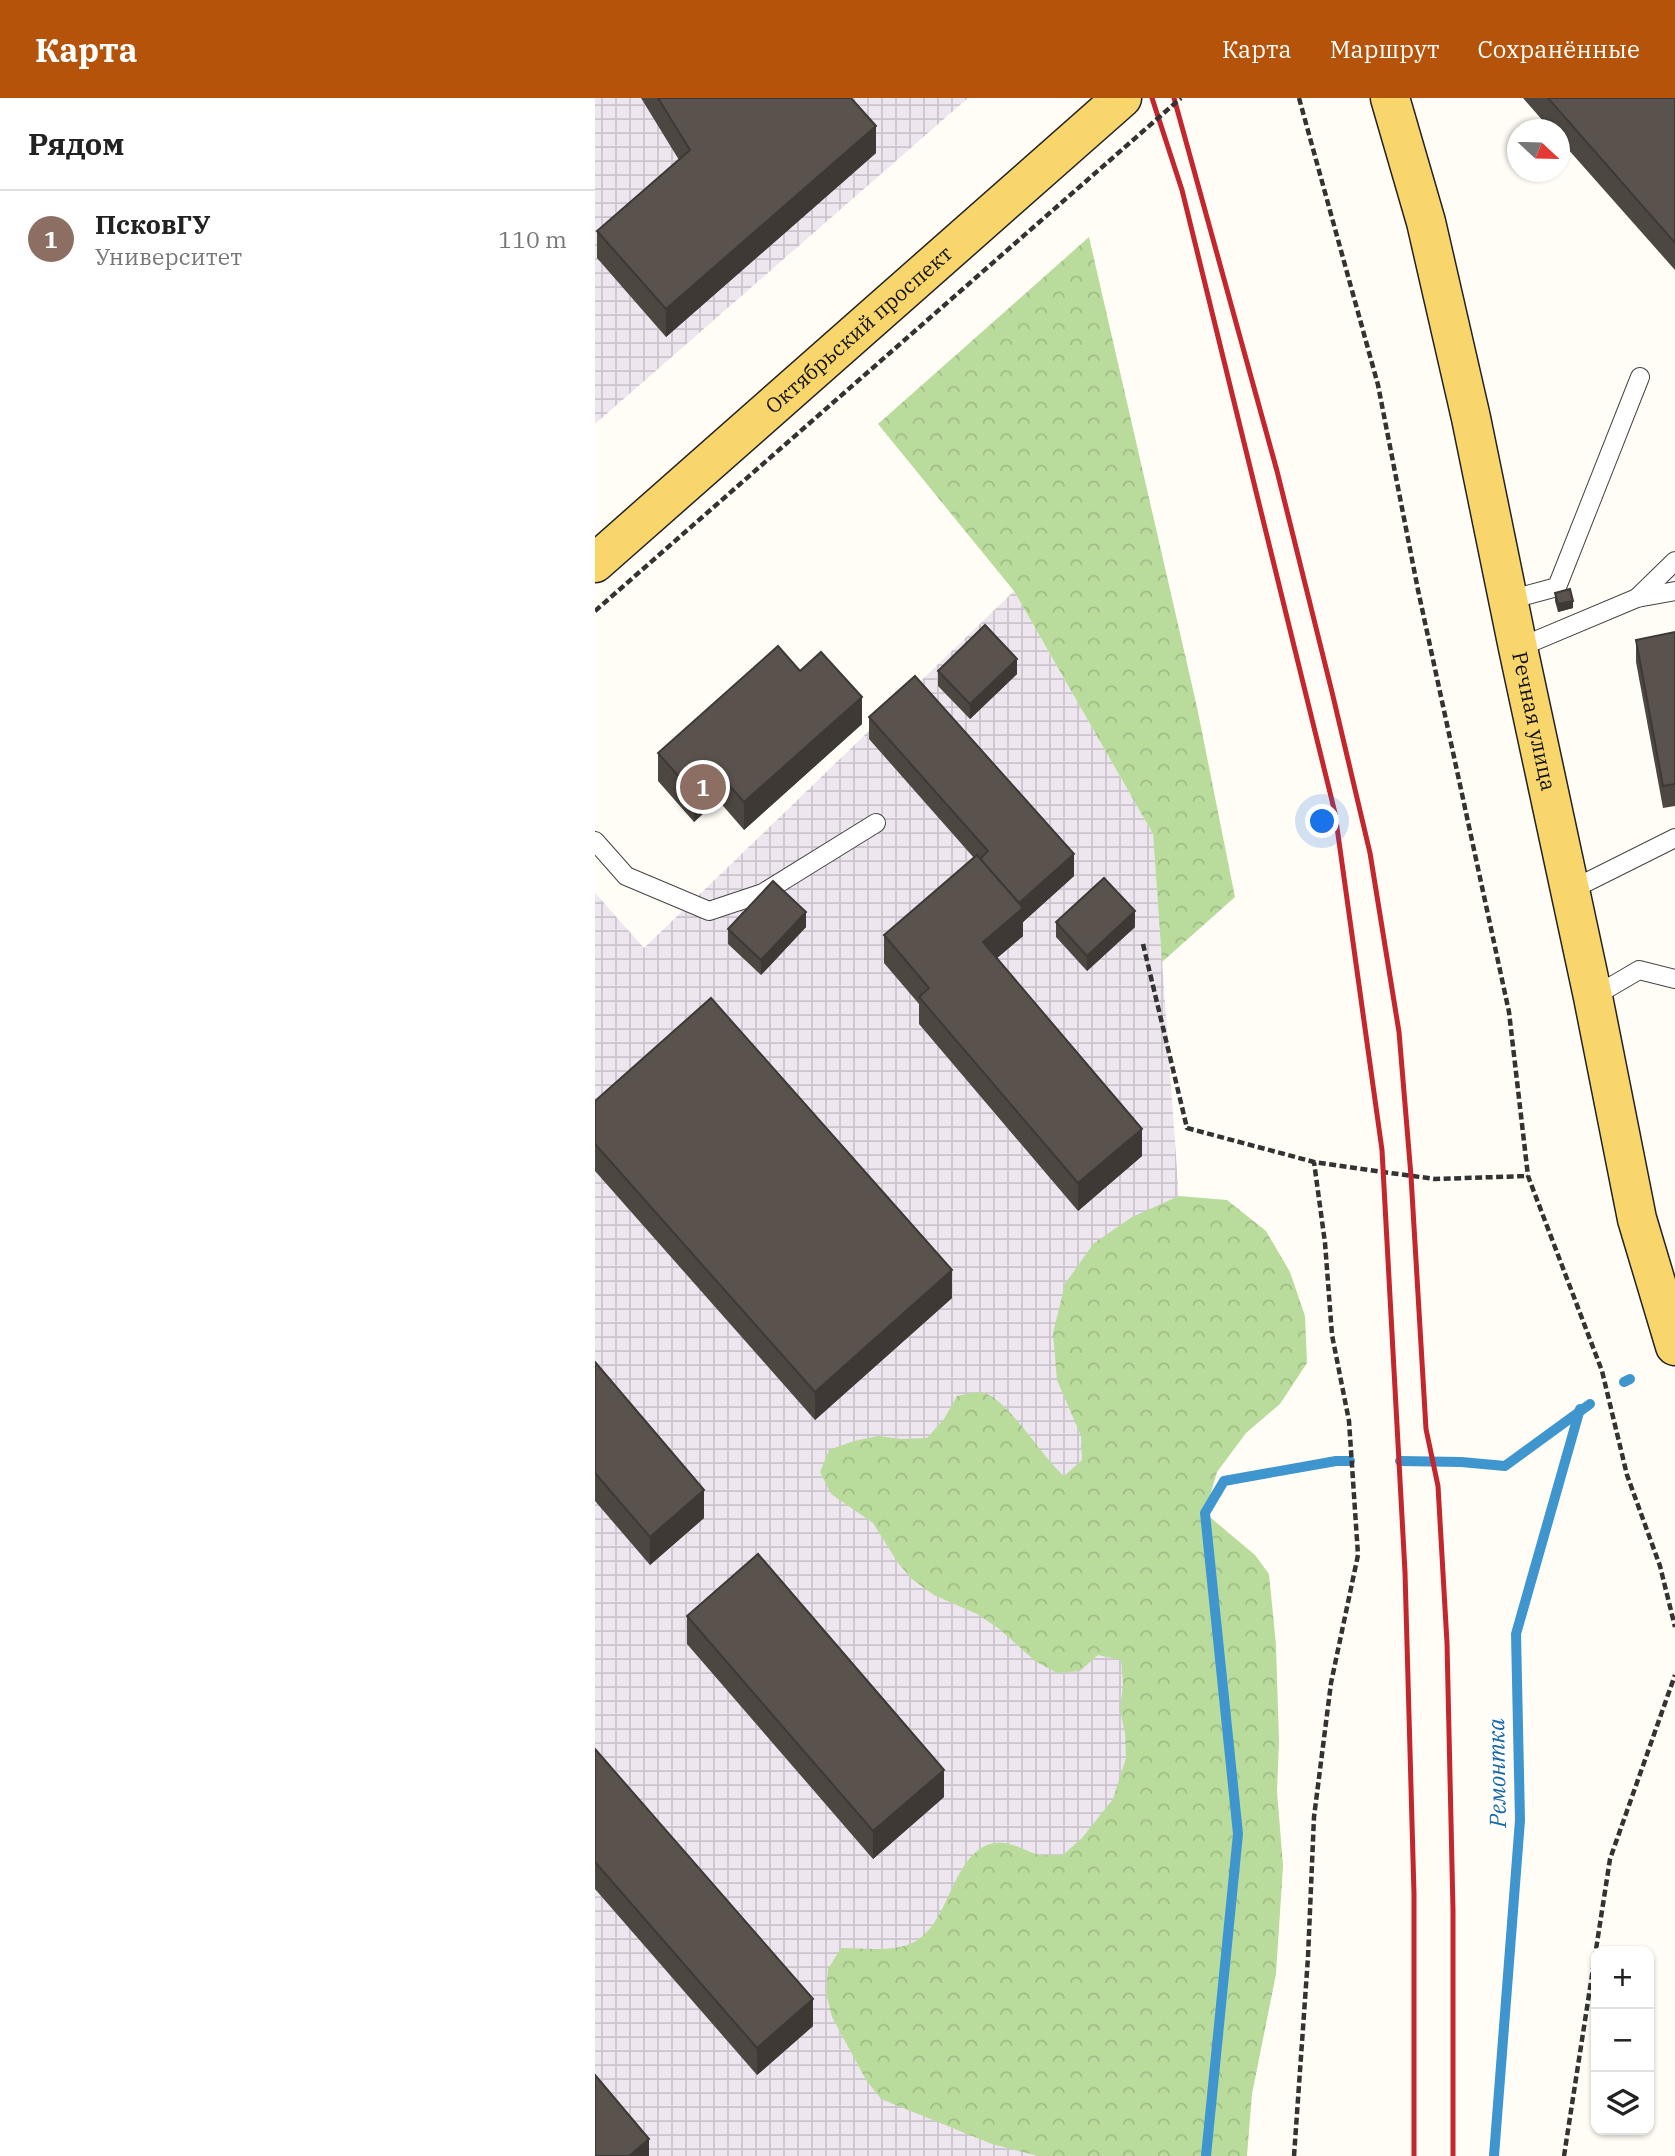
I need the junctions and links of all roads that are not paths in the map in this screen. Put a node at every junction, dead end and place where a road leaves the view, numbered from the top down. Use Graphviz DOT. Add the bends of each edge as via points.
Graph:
graph roads {
  1 [pos="1122,98"];
  2 [pos="1390,98"];
  3 [pos="1640,377"];
  4 [pos="1675,561"];
  5 [pos="595,563"];
  6 [pos="1675,592"];
  7 [pos="1637,598"];
  8 [pos="1509,600"];
  9 [pos="1518,648"];
  10 [pos="876,822"];
  11 [pos="1675,838"];
  12 [pos="595,841"];
  13 [pos="1571,891"];
  14 [pos="1675,979"];
  15 [pos="1593,997"];
  16 [pos="1675,1346"];
  1 -- 5 [label="main road, Октябрьский проспект"];
  2 -- 8 [label="main road, Речная улица" via="1426,222"];
  3 -- 8 [label="lane" via="1557,587"];
  4 -- 7 [label="lane"];
  6 -- 7 [label="lane"];
  7 -- 9 [label="lane"];
  8 -- 9 [label="main road, Речная улица"];
  9 -- 13 [label="main road, Речная улица"];
  10 -- 12 [label="lane" via="763,893 709,911 626,876"];
  11 -- 13 [label="lane"];
  13 -- 15 [label="main road, Речная улица"];
  14 -- 15 [label="lane" via="1639,970"];
  15 -- 16 [label="main road, Речная улица" via="1637,1219"];
}
